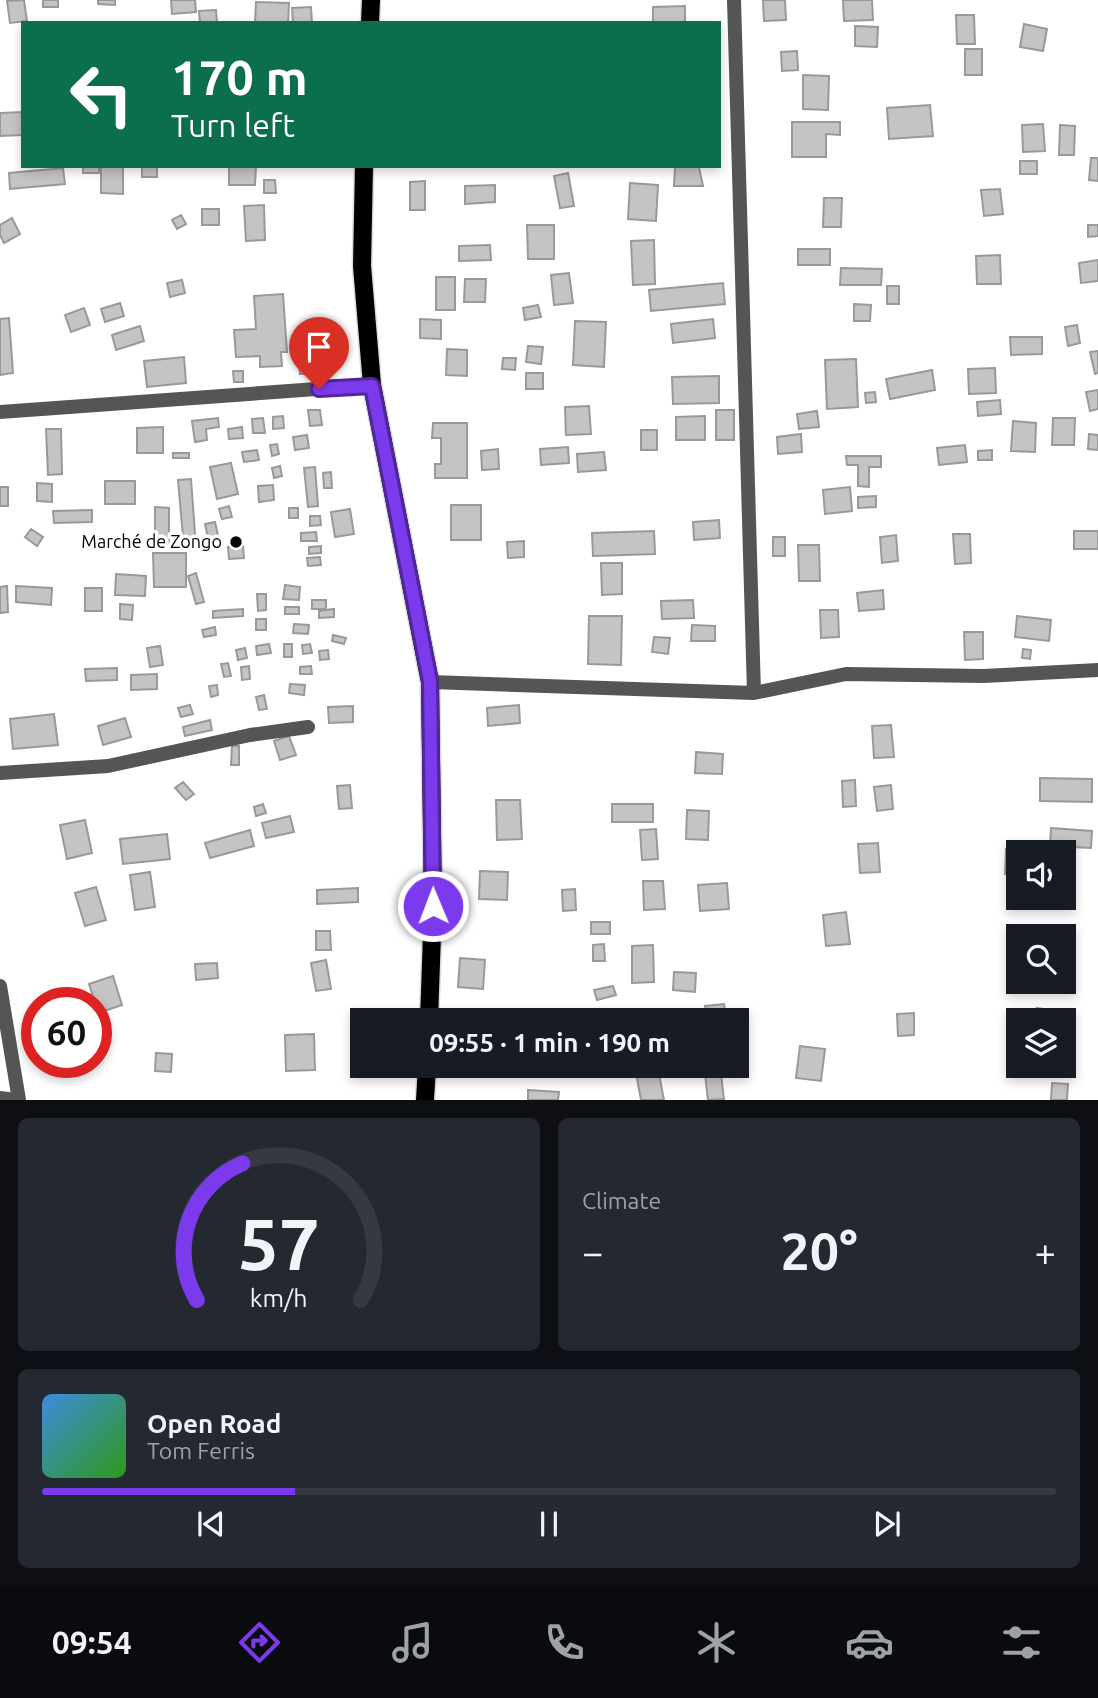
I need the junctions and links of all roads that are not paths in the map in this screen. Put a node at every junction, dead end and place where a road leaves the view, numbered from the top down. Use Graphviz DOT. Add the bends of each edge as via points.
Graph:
graph roads {
  1 [pos="371,0"];
  2 [pos="734,0"];
  3 [pos="370,21"];
  4 [pos="364,168"];
  5 [pos="372,386"];
  6 [pos="0,412"];
  7 [pos="1098,670"];
  8 [pos="430,681"];
  9 [pos="754,693"];
  10 [pos="307,727"];
  11 [pos="0,773"];
  12 [pos="0,986"];
  13 [pos="429,1008"];
  14 [pos="426,1078"];
  15 [pos="0,1098"];
  16 [pos="18,1100"];
  17 [pos="425,1100"];
  1 -- 3 [label="main road"];
  2 -- 9 [label="street"];
  4 -- 5 [label="main road" via="362,266"];
  5 -- 6 [label="street"];
  5 -- 8 [label="main road"];
  7 -- 9 [label="street" via="983,676 846,674"];
  8 -- 9 [label="street"];
  8 -- 13 [label="main road"];
  10 -- 11 [label="street" via="108,766"];
  12 -- 16 [label="street"];
  14 -- 17 [label="main road"];
  15 -- 16 [label="street"];
}
